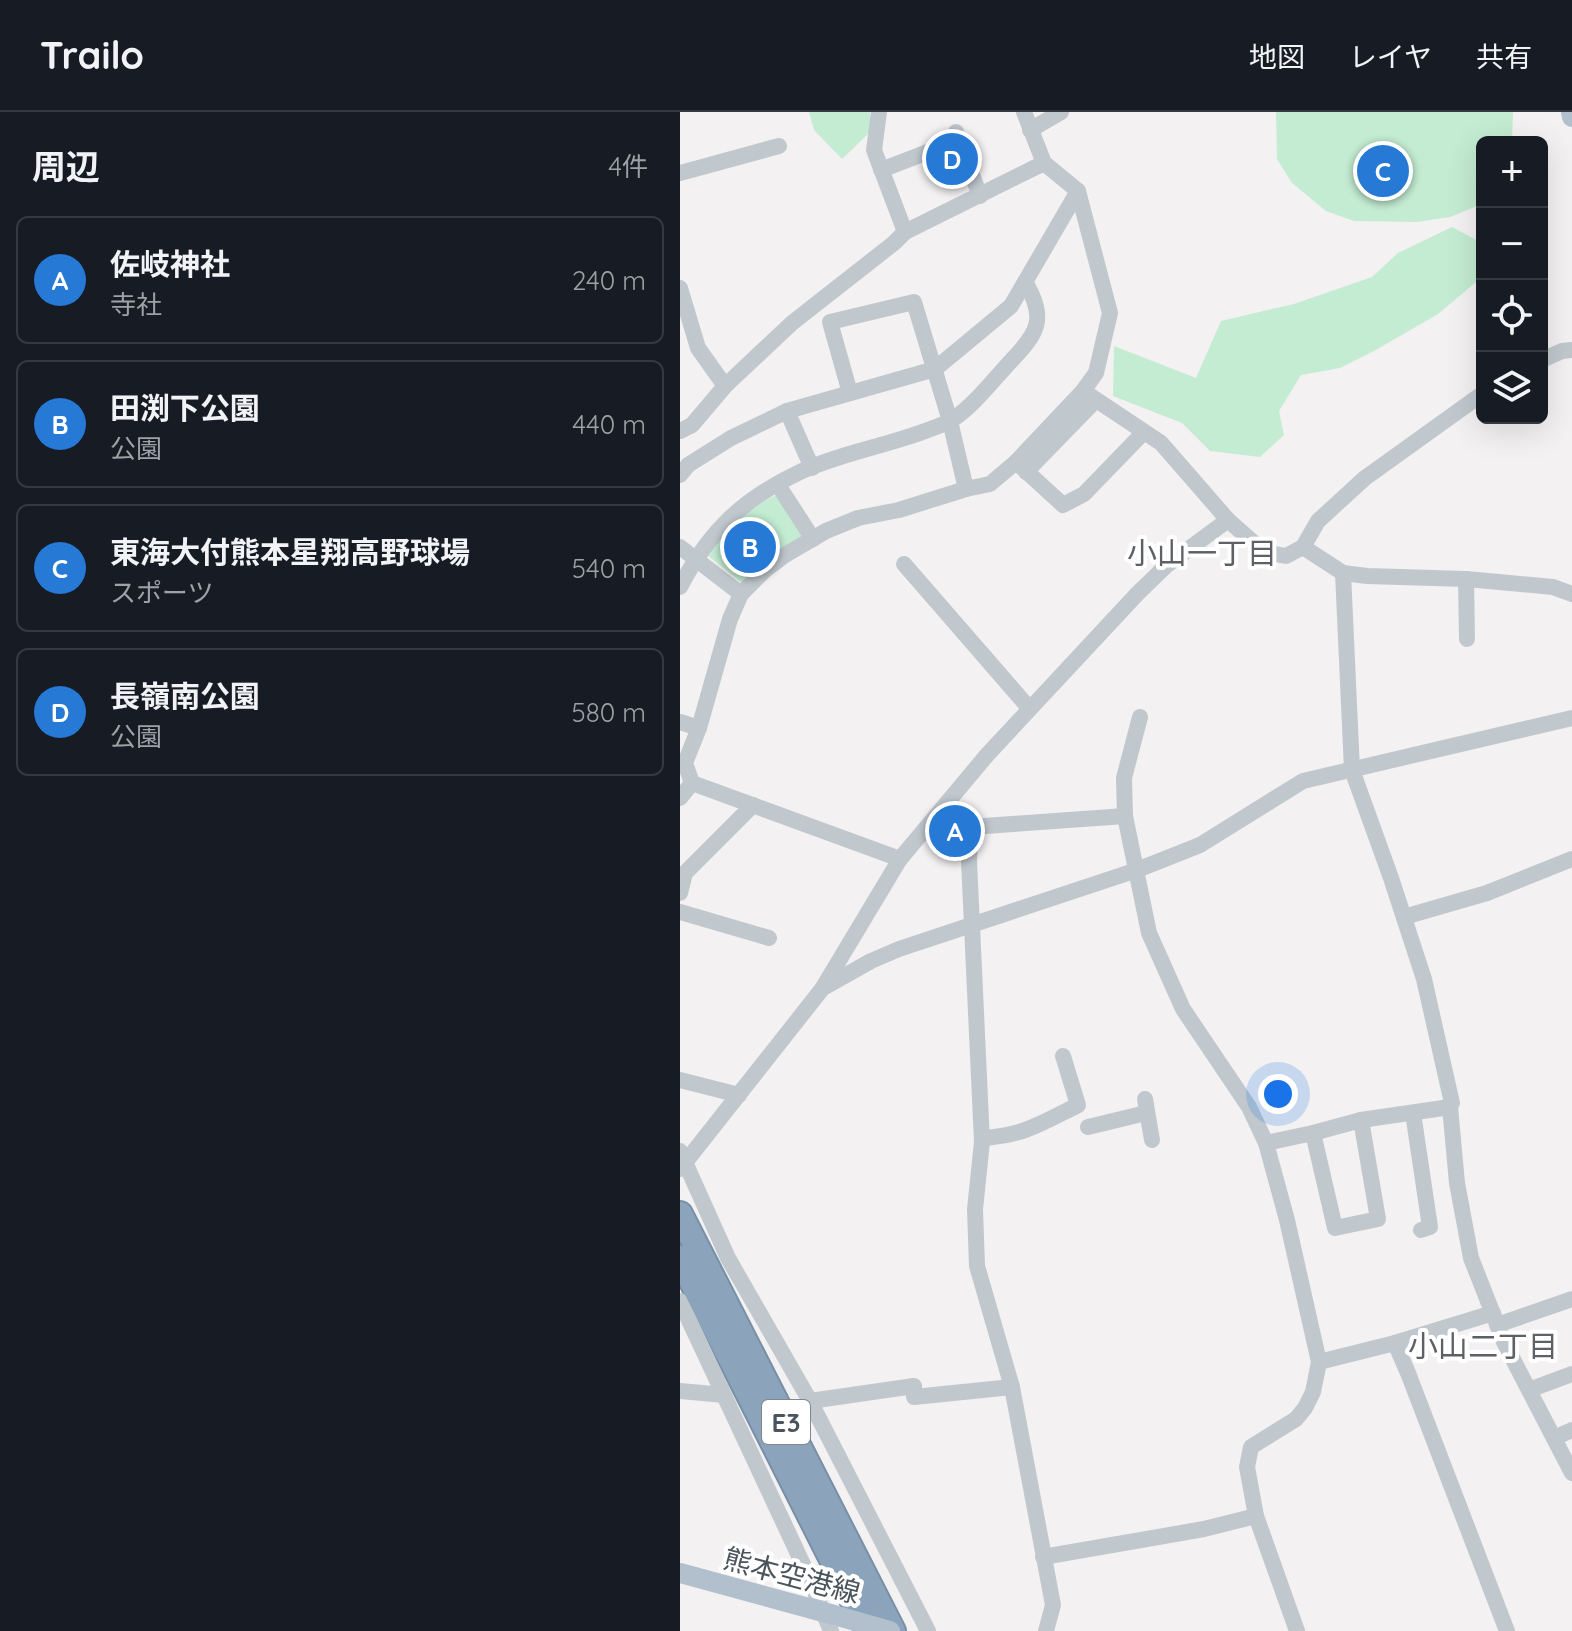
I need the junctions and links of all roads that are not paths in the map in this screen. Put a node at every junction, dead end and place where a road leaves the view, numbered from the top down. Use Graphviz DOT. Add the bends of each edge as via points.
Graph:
graph roads {
  1 [pos="879,112"];
  2 [pos="1024,112"];
  3 [pos="1061,112"];
  4 [pos="1030,130"];
  5 [pos="779,146"];
  6 [pos="1044,163"];
  7 [pos="881,170"];
  8 [pos="680,173"];
  9 [pos="1078,191"];
  10 [pos="980,196"];
  11 [pos="905,232"];
  12 [pos="1025,282"];
  13 [pos="680,288"];
  14 [pos="1572,350"];
  15 [pos="1548,357"];
  16 [pos="935,369"];
  17 [pos="725,386"];
  18 [pos="850,393"];
  19 [pos="1089,396"];
  20 [pos="1476,398"];
  21 [pos="787,411"];
  22 [pos="950,421"];
  23 [pos="680,431"];
  24 [pos="1144,432"];
  25 [pos="1021,467"];
  26 [pos="812,468"];
  27 [pos="680,475"];
  28 [pos="778,485"];
  29 [pos="966,489"];
  30 [pos="1228,520"];
  31 [pos="813,539"];
  32 [pos="680,547"];
  33 [pos="1303,547"];
  34 [pos="695,559"];
  35 [pos="904,564"];
  36 [pos="1343,573"];
  37 [pos="1466,579"];
  38 [pos="680,587"];
  39 [pos="741,594"];
  40 [pos="1572,594"];
  41 [pos="1467,639"];
  42 [pos="1029,708"];
  43 [pos="1140,717"];
  44 [pos="1572,718"];
  45 [pos="680,722"];
  46 [pos="699,728"];
  47 [pos="1352,770"];
  48 [pos="692,783"];
  49 [pos="680,798"];
  50 [pos="753,805"];
  51 [pos="943,808"];
  52 [pos="1125,816"];
  53 [pos="971,827"];
  54 [pos="900,859"];
  55 [pos="1572,859"];
  56 [pos="1137,870"];
  57 [pos="680,893"];
  58 [pos="680,912"];
  59 [pos="1404,917"];
  60 [pos="972,925"];
  61 [pos="769,938"];
  62 [pos="822,989"];
  63 [pos="1063,1056"];
  64 [pos="680,1080"];
  65 [pos="739,1095"];
  66 [pos="1450,1107"];
  67 [pos="1413,1113"];
  68 [pos="1361,1120"];
  69 [pos="1088,1127"];
  70 [pos="1313,1133"];
  71 [pos="982,1138"];
  72 [pos="1152,1140"];
  73 [pos="1266,1143"];
  74 [pos="682,1161"];
  75 [pos="680,1214"];
  76 [pos="1431,1228"];
  77 [pos="680,1258"];
  78 [pos="1572,1299"];
  79 [pos="680,1301"];
  80 [pos="1495,1319"];
  81 [pos="1395,1343"];
  82 [pos="1319,1362"];
  83 [pos="1572,1374"];
  84 [pos="1012,1387"];
  85 [pos="1529,1390"];
  86 [pos="680,1391"];
  87 [pos="724,1395"];
  88 [pos="810,1401"];
  89 [pos="1572,1430"];
  90 [pos="1554,1438"];
  91 [pos="1572,1473"];
  92 [pos="1256,1516"];
  93 [pos="1043,1557"];
  94 [pos="680,1573"];
  95 [pos="829,1619"];
  96 [pos="868,1631"];
  97 [pos="891,1631"];
  98 [pos="928,1631"];
  99 [pos="1046,1631"];
  100 [pos="1297,1631"];
  101 [pos="1507,1631"];
  1 -- 7 [label="street" via="874,150"];
  2 -- 4 [label="street"];
  3 -- 4 [label="street"];
  4 -- 6 [label="street"];
  5 -- 8 [label="street"];
  6 -- 9 [label="street"];
  6 -- 10 [label="street"];
  7 -- 10 [label="street" via="957,136"];
  7 -- 11 [label="street"];
  9 -- 12 [label="street"];
  9 -- 19 [label="street" via="1110,313"];
  10 -- 11 [label="street"];
  11 -- 17 [label="street" via="792,323"];
  12 -- 16 [label="street" via="1011,306"];
  12 -- 22 [label="street" via="1036,306 1036,329"];
  13 -- 17 [label="street" via="698,348"];
  14 -- 15 [label="street"];
  16 -- 18 [label="street"];
  16 -- 18 [label="street" via="914,302 830,322"];
  16 -- 22 [label="street"];
  17 -- 23 [label="street" via="692,425"];
  18 -- 21 [label="street"];
  19 -- 24 [label="street"];
  19 -- 25 [label="street"];
  20 -- 33 [label="street" via="1365,478 1318,521"];
  21 -- 26 [label="street"];
  21 -- 27 [label="street" via="731,438"];
  22 -- 26 [label="street"];
  22 -- 29 [label="street"];
  24 -- 25 [label="street" via="1084,494 1063,505"];
  24 -- 30 [label="street" via="1161,443"];
  25 -- 29 [label="street" via="990,484"];
  26 -- 28 [label="street"];
  28 -- 31 [label="street"];
  28 -- 34 [label="street" via="732,516"];
  29 -- 31 [label="street" via="858,518"];
  30 -- 33 [label="street" via="1264,552 1286,556"];
  30 -- 42 [label="street" via="1157,574"];
  31 -- 39 [label="street" via="765,570"];
  32 -- 34 [label="street"];
  33 -- 36 [label="street"];
  34 -- 38 [label="street"];
  34 -- 39 [label="street"];
  35 -- 42 [label="street"];
  36 -- 37 [label="street"];
  36 -- 47 [label="street"];
  37 -- 40 [label="street" via="1553,587"];
  37 -- 41 [label="street"];
  39 -- 46 [label="street"];
  42 -- 51 [label="street"];
  43 -- 52 [label="street" via="1124,778"];
  44 -- 47 [label="street"];
  45 -- 46 [label="street"];
  46 -- 48 [label="street" via="685,763"];
  47 -- 56 [label="street" via="1303,781 1200,845"];
  47 -- 59 [label="street"];
  48 -- 49 [label="street"];
  48 -- 50 [label="street"];
  50 -- 54 [label="street"];
  50 -- 57 [label="street" via="685,873"];
  51 -- 53 [label="street"];
  51 -- 54 [label="street"];
  52 -- 53 [label="street"];
  52 -- 56 [label="street"];
  53 -- 60 [label="street"];
  54 -- 62 [label="street"];
  55 -- 59 [label="street" via="1487,893"];
  56 -- 60 [label="street"];
  56 -- 73 [label="street" via="1149,933 1183,1009 1249,1107"];
  58 -- 61 [label="street"];
  59 -- 66 [label="street" via="1424,979"];
  60 -- 62 [label="street" via="899,949"];
  60 -- 71 [label="street"];
  62 -- 65 [label="street"];
  63 -- 71 [label="street" via="1078,1105 1035,1128"];
  64 -- 65 [label="street"];
  65 -- 74 [label="street"];
  66 -- 67 [label="street"];
  66 -- 80 [label="street" via="1471,1258"];
  67 -- 68 [label="street"];
  67 -- 76 [label="street"];
  68 -- 70 [label="street"];
  68 -- 70 [label="street" via="1378,1219 1335,1228"];
  69 -- 72 [label="street" via="1145,1106"];
  70 -- 73 [label="street"];
  71 -- 84 [label="street" via="975,1209 977,1266"];
  73 -- 82 [label="street"];
  74 -- 88 [label="street" via="728,1258"];
  75 -- 97 [label="highway, E3"];
  77 -- 96 [label="highway, E3"];
  78 -- 80 [label="street"];
  79 -- 87 [label="street"];
  80 -- 81 [label="street"];
  80 -- 85 [label="street"];
  81 -- 82 [label="street"];
  81 -- 101 [label="street"];
  82 -- 92 [label="street" via="1305,1408 1251,1447 1247,1467"];
  83 -- 85 [label="street"];
  84 -- 88 [label="street" via="914,1397 914,1386"];
  84 -- 93 [label="street"];
  85 -- 90 [label="street"];
  86 -- 87 [label="street"];
  87 -- 95 [label="street"];
  88 -- 98 [label="street"];
  89 -- 90 [label="street"];
  90 -- 91 [label="street"];
  92 -- 93 [label="street"];
  92 -- 100 [label="street"];
  93 -- 99 [label="street" via="1053,1605"];
  94 -- 95 [label="main road, 熊本空港線"];
  95 -- 97 [label="main road, 熊本空港線, bridge"];
}
